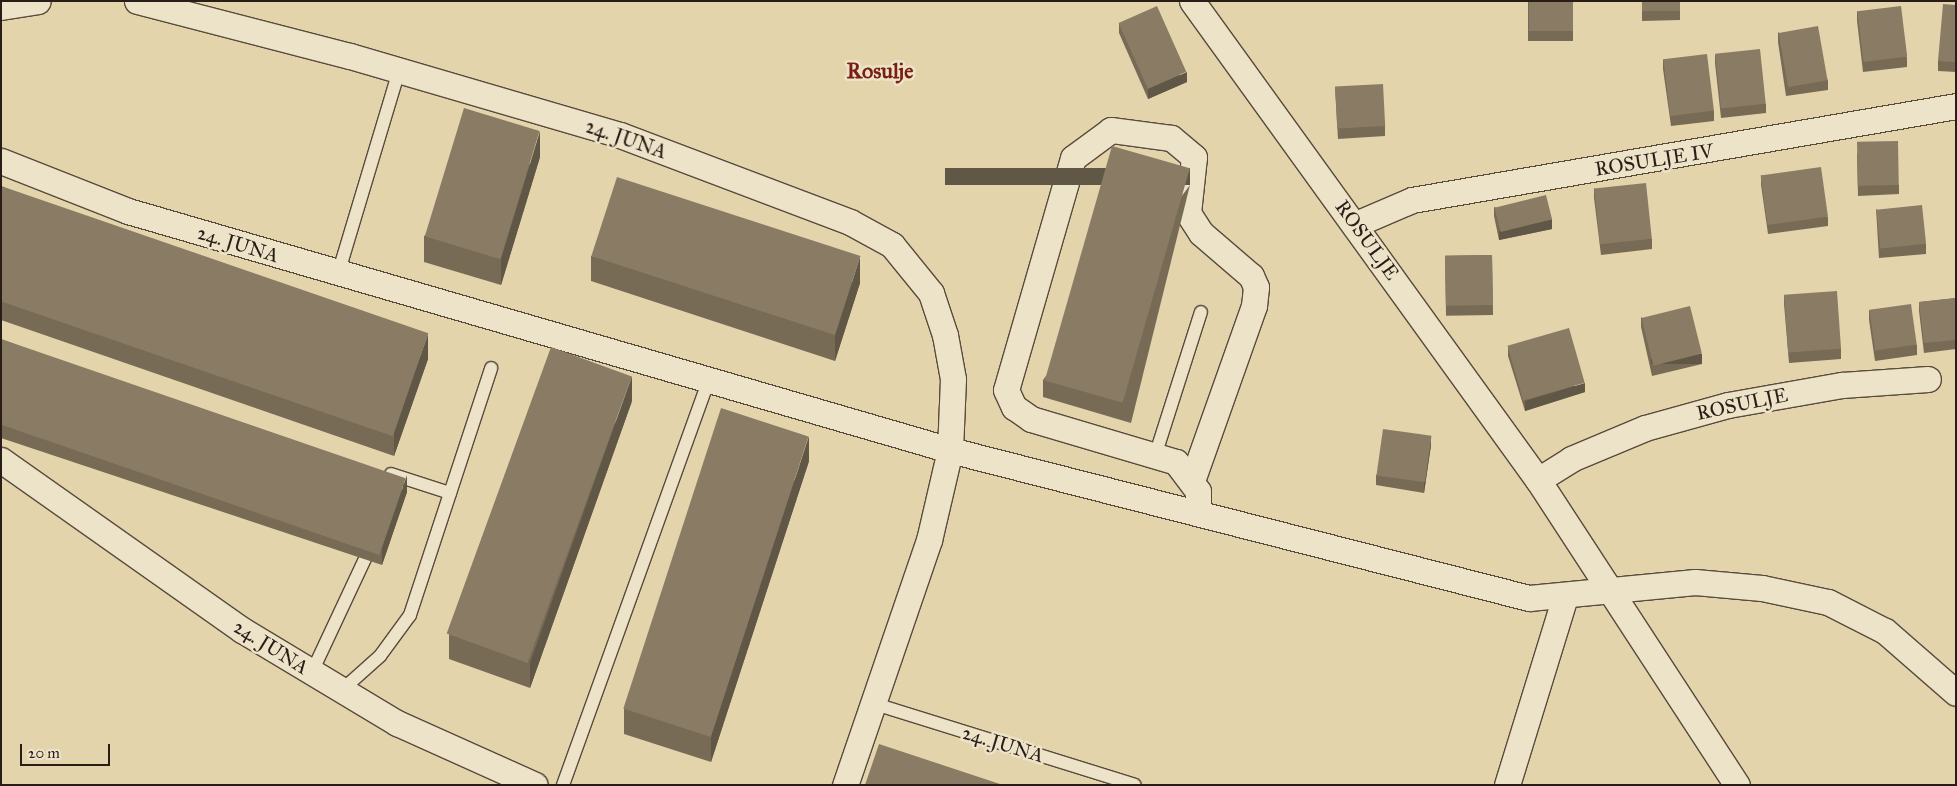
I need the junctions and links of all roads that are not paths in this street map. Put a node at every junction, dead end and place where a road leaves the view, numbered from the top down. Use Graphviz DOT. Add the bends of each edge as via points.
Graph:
graph roads {
  1 [pos="38,1"];
  2 [pos="137,1"];
  3 [pos="1192,1"];
  4 [pos="1,7"];
  5 [pos="398,71"];
  6 [pos="1956,106"];
  7 [pos="1,161"];
  8 [pos="1356,224"];
  9 [pos="338,274"];
  10 [pos="1201,312"];
  11 [pos="492,368"];
  12 [pos="1928,379"];
  13 [pos="709,380"];
  14 [pos="950,450"];
  15 [pos="1155,456"];
  16 [pos="1,460"];
  17 [pos="376,475"];
  18 [pos="1193,478"];
  19 [pos="1538,480"];
  20 [pos="450,493"];
  21 [pos="1198,513"];
  22 [pos="365,559"];
  23 [pos="1609,588"];
  24 [pos="1565,597"];
  25 [pos="312,672"];
  26 [pos="342,690"];
  27 [pos="1956,693"];
  28 [pos="872,703"];
  29 [pos="534,785"];
  30 [pos="564,785"];
  31 [pos="845,785"];
  32 [pos="1134,785"];
  33 [pos="1507,785"];
  34 [pos="1738,785"];
  1 -- 4 [label="street"];
  2 -- 5 [label="street, 24. JUNA"];
  3 -- 8 [label="street, ROSULJE"];
  5 -- 9 [label="lane"];
  5 -- 14 [label="street, 24. JUNA" via="620,135 850,222 892,244 930,293 945,335 953,379"];
  6 -- 8 [label="street, ROSULJE IV" via="1412,200"];
  7 -- 9 [label="street, 24. JUNA" via="128,211"];
  8 -- 19 [label="street, ROSULJE"];
  9 -- 13 [label="street, 24. JUNA"];
  10 -- 15 [label="lane"];
  11 -- 20 [label="lane"];
  12 -- 19 [label="street, ROSULJE" via="1842,385 1728,405 1645,428 1571,460"];
  13 -- 14 [label="street, 24. JUNA"];
  13 -- 30 [label="lane"];
  14 -- 21 [label="street"];
  14 -- 28 [label="street, 24. JUNA" via="930,540"];
  15 -- 18 [label="street" via="1176,462"];
  15 -- 18 [label="street" via="1032,419 1014,407 1006,390 1072,158 1111,130 1171,138 1194,157 1188,213 1201,234 1251,276 1256,287 1254,306"];
  16 -- 25 [label="street, 24. JUNA" via="242,630"];
  17 -- 20 [label="lane" via="394,475"];
  18 -- 21 [label="street" via="1198,491"];
  19 -- 23 [label="street, ROSULJE"];
  20 -- 26 [label="lane" via="410,615 380,656"];
  21 -- 24 [label="street" via="1529,598"];
  22 -- 25 [label="lane"];
  23 -- 24 [label="street"];
  23 -- 27 [label="street" via="1695,582 1762,588 1828,602 1885,631"];
  23 -- 34 [label="street, ROSULJE"];
  24 -- 33 [label="street"];
  25 -- 26 [label="street, 24. JUNA"];
  26 -- 29 [label="street, 24. JUNA" via="397,723"];
  28 -- 31 [label="street, 24. JUNA"];
  28 -- 32 [label="lane, 24. JUNA"];
}
